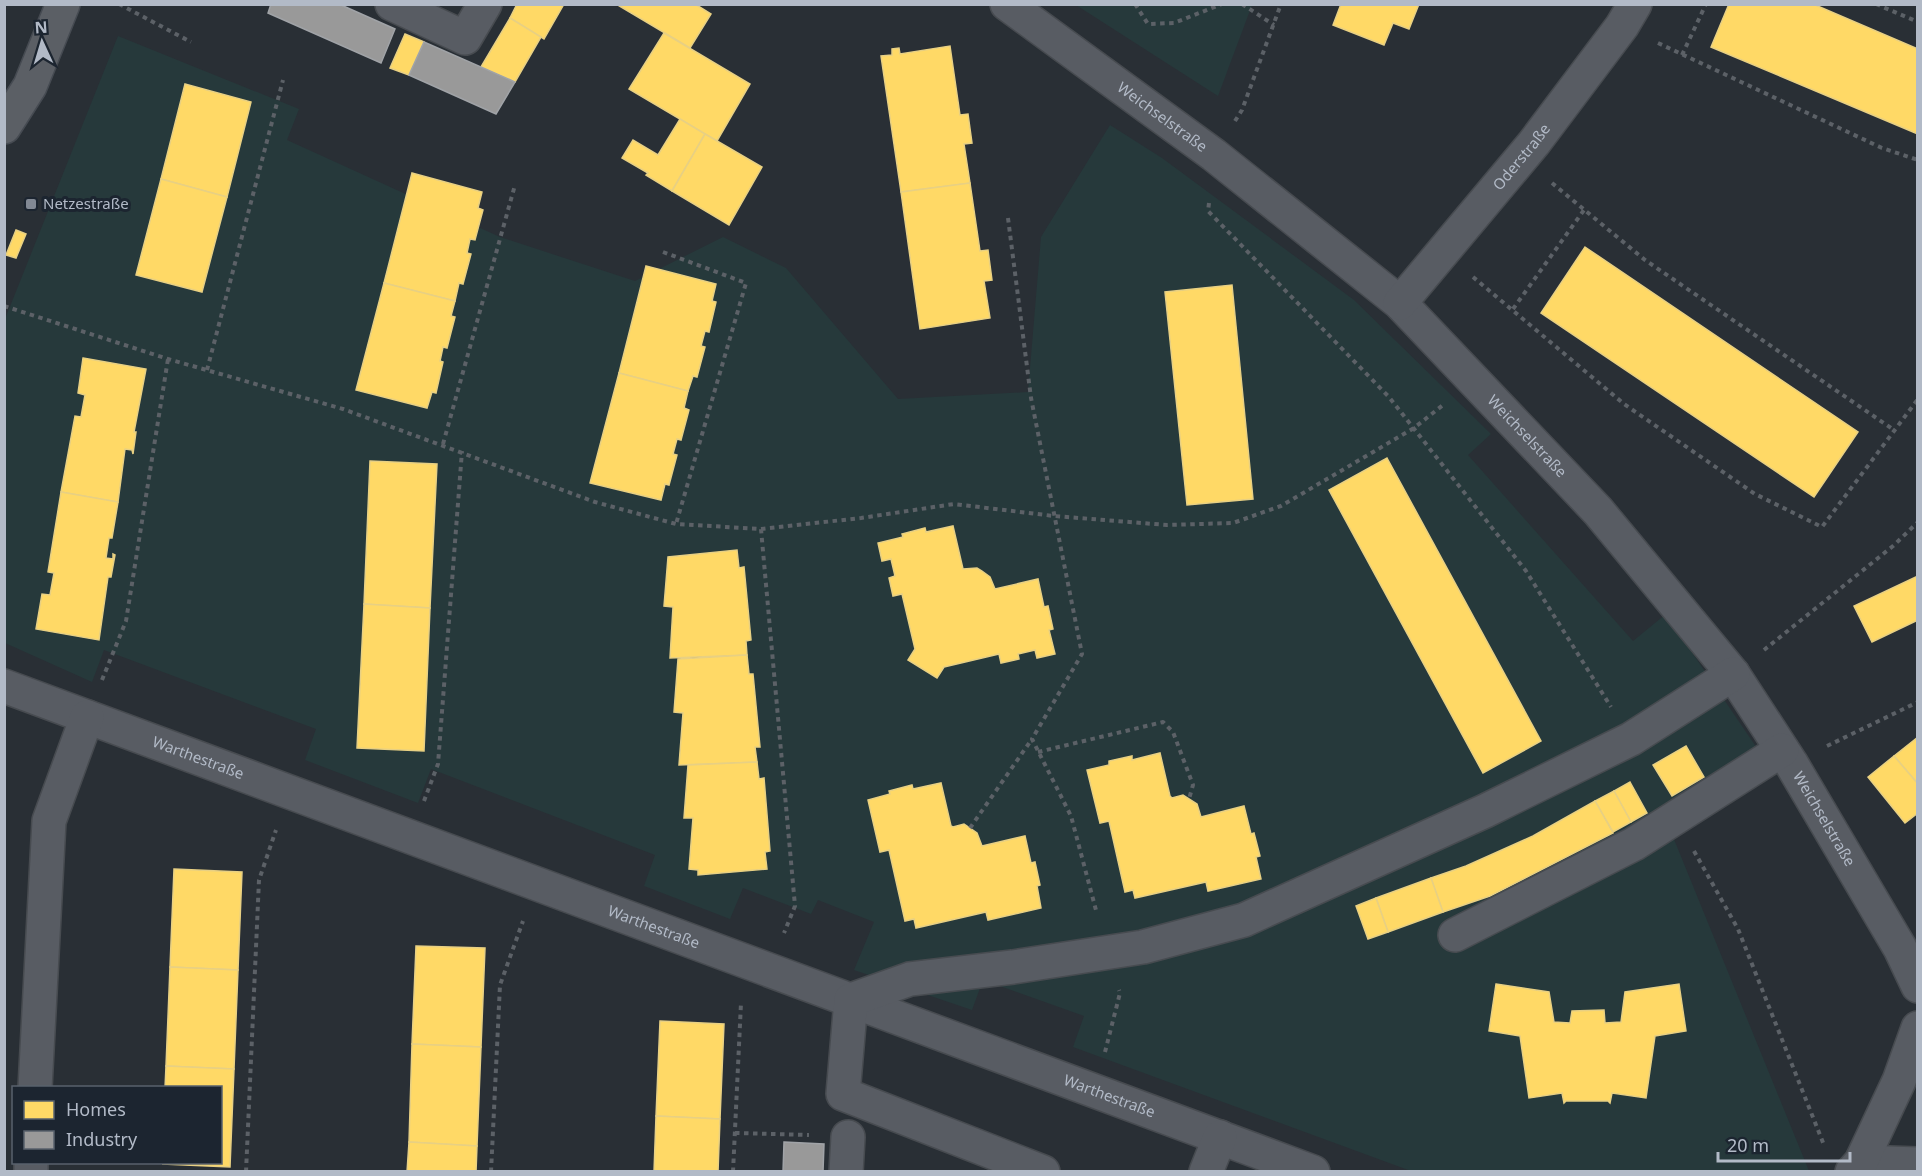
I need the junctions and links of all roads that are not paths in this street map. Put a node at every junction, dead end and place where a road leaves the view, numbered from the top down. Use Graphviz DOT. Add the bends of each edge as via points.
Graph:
graph roads {
  1 [pos="63,4"];
  2 [pos="392,4"];
  3 [pos="485,4"];
  4 [pos="1007,5"];
  5 [pos="1628,15"];
  6 [pos="4,127"];
  7 [pos="1400,303"];
  8 [pos="1733,674"];
  9 [pos="4,686"];
  10 [pos="87,717"];
  11 [pos="1786,757"];
  12 [pos="1455,935"];
  13 [pos="1917,986"];
  14 [pos="851,1000"];
  15 [pos="1917,1028"];
  16 [pos="35,1086"];
  17 [pos="848,1137"];
  18 [pos="1220,1137"];
  19 [pos="1917,1164"];
  20 [pos="1857,1167"];
  21 [pos="846,1172"];
  22 [pos="1043,1172"];
  23 [pos="1206,1172"];
  24 [pos="1313,1172"];
  1 -- 6 [label="main road" via="30,86"];
  2 -- 3 [label="street" via="465,38"];
  4 -- 7 [label="street, Weichselstraße" via="1214,155"];
  5 -- 7 [label="street, Oderstraße" via="1521,158"];
  7 -- 8 [label="street, Weichselstraße" via="1598,511"];
  8 -- 11 [label="street, Weichselstraße"];
  8 -- 14 [label="street" via="1631,739 1485,811 1244,920 1143,947 910,979"];
  9 -- 10 [label="street, Warthestraße"];
  10 -- 14 [label="street, Warthestraße"];
  10 -- 16 [label="street" via="49,821"];
  11 -- 12 [label="street" via="1634,844"];
  11 -- 13 [label="street, Weichselstraße" via="1900,948"];
  14 -- 18 [label="street, Warthestraße"];
  14 -- 22 [label="street" via="843,1094"];
  15 -- 20 [label="street" via="1899,1081"];
  17 -- 21 [label="street"];
  18 -- 23 [label="street"];
  18 -- 24 [label="street, Warthestraße"];
  19 -- 20 [label="street"];
}
